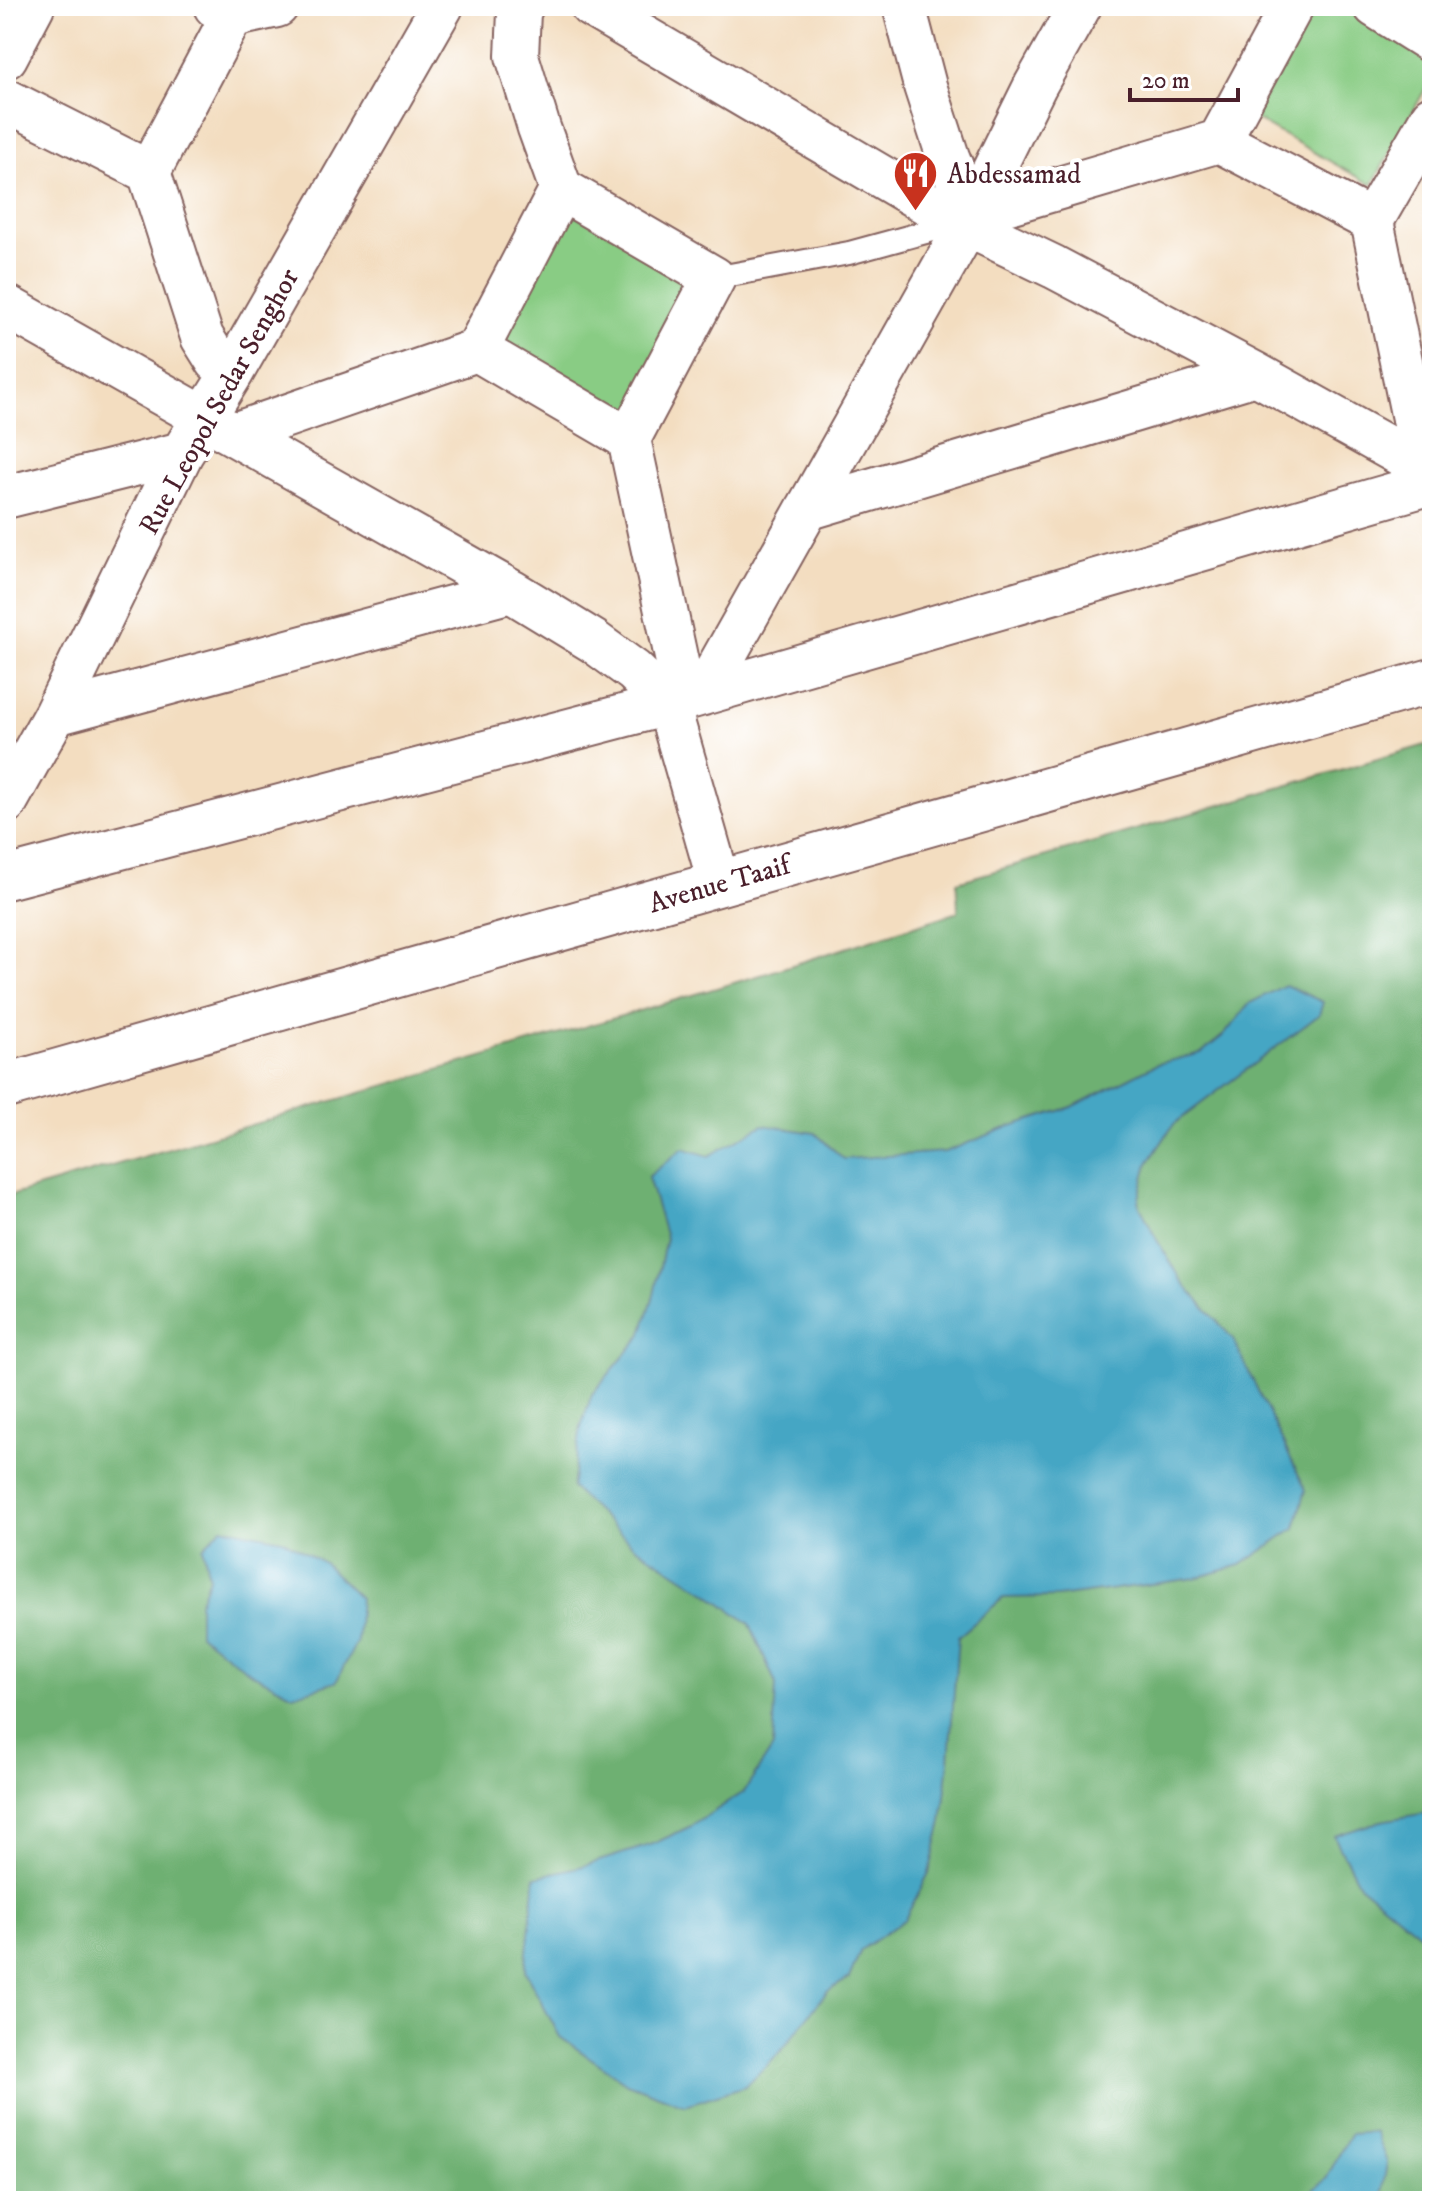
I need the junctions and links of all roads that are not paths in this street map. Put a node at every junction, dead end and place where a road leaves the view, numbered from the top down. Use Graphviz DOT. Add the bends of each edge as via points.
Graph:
graph roads {
  1 [pos="33,6"];
  2 [pos="277,6"];
  3 [pos="442,6"];
  4 [pos="522,6"];
  5 [pos="591,6"];
  6 [pos="904,6"];
  7 [pos="1080,6"];
  8 [pos="1292,6"];
  9 [pos="1375,6"];
  10 [pos="224,11"];
  11 [pos="1432,42"];
  12 [pos="6,57"];
  13 [pos="6,100"];
  14 [pos="1432,117"];
  15 [pos="1219,141"];
  16 [pos="149,172"];
  17 [pos="561,189"];
  18 [pos="966,221"];
  19 [pos="1372,221"];
  20 [pos="714,278"];
  21 [pos="6,306"];
  22 [pos="477,350"];
  23 [pos="232,373"];
  24 [pos="1256,374"];
  25 [pos="219,426"];
  26 [pos="629,439"];
  27 [pos="182,453"];
  28 [pos="1429,485"];
  29 [pos="6,497"];
  30 [pos="807,509"];
  31 [pos="511,591"];
  32 [pos="1432,681"];
  33 [pos="685,699"];
  34 [pos="55,714"];
  35 [pos="6,802"];
  36 [pos="6,878"];
  37 [pos="719,882"];
  38 [pos="6,1086"];
  1 -- 12 [label="street"];
  2 -- 10 [label="street"];
  3 -- 23 [label="street, Rue Leopol Sedar Senghor"];
  4 -- 17 [label="street" via="517,56"];
  5 -- 18 [label="street"];
  6 -- 18 [label="street"];
  7 -- 18 [label="street"];
  8 -- 15 [label="street"];
  9 -- 11 [label="street"];
  10 -- 16 [label="street"];
  13 -- 16 [label="street"];
  14 -- 19 [label="street"];
  15 -- 18 [label="street"];
  15 -- 19 [label="street"];
  16 -- 23 [label="street" via="202,337"];
  17 -- 20 [label="street"];
  17 -- 22 [label="street"];
  18 -- 20 [label="lane" via="849,253"];
  18 -- 24 [label="street"];
  18 -- 30 [label="street"];
  19 -- 28 [label="street"];
  20 -- 26 [label="street"];
  21 -- 25 [label="street"];
  22 -- 25 [label="street"];
  22 -- 26 [label="street"];
  23 -- 25 [label="street, Rue Leopol Sedar Senghor"];
  24 -- 28 [label="street"];
  24 -- 30 [label="street"];
  25 -- 27 [label="street, Rue Leopol Sedar Senghor"];
  25 -- 31 [label="street"];
  26 -- 33 [label="street"];
  27 -- 29 [label="street"];
  27 -- 34 [label="street, Rue Leopol Sedar Senghor"];
  28 -- 33 [label="street"];
  30 -- 33 [label="street"];
  31 -- 33 [label="street"];
  31 -- 34 [label="street"];
  32 -- 37 [label="street, Avenue Taaif"];
  33 -- 36 [label="street"];
  33 -- 37 [label="street"];
  34 -- 35 [label="street, Rue Leopol Sedar Senghor"];
  37 -- 38 [label="street, Avenue Taaif"];
}
